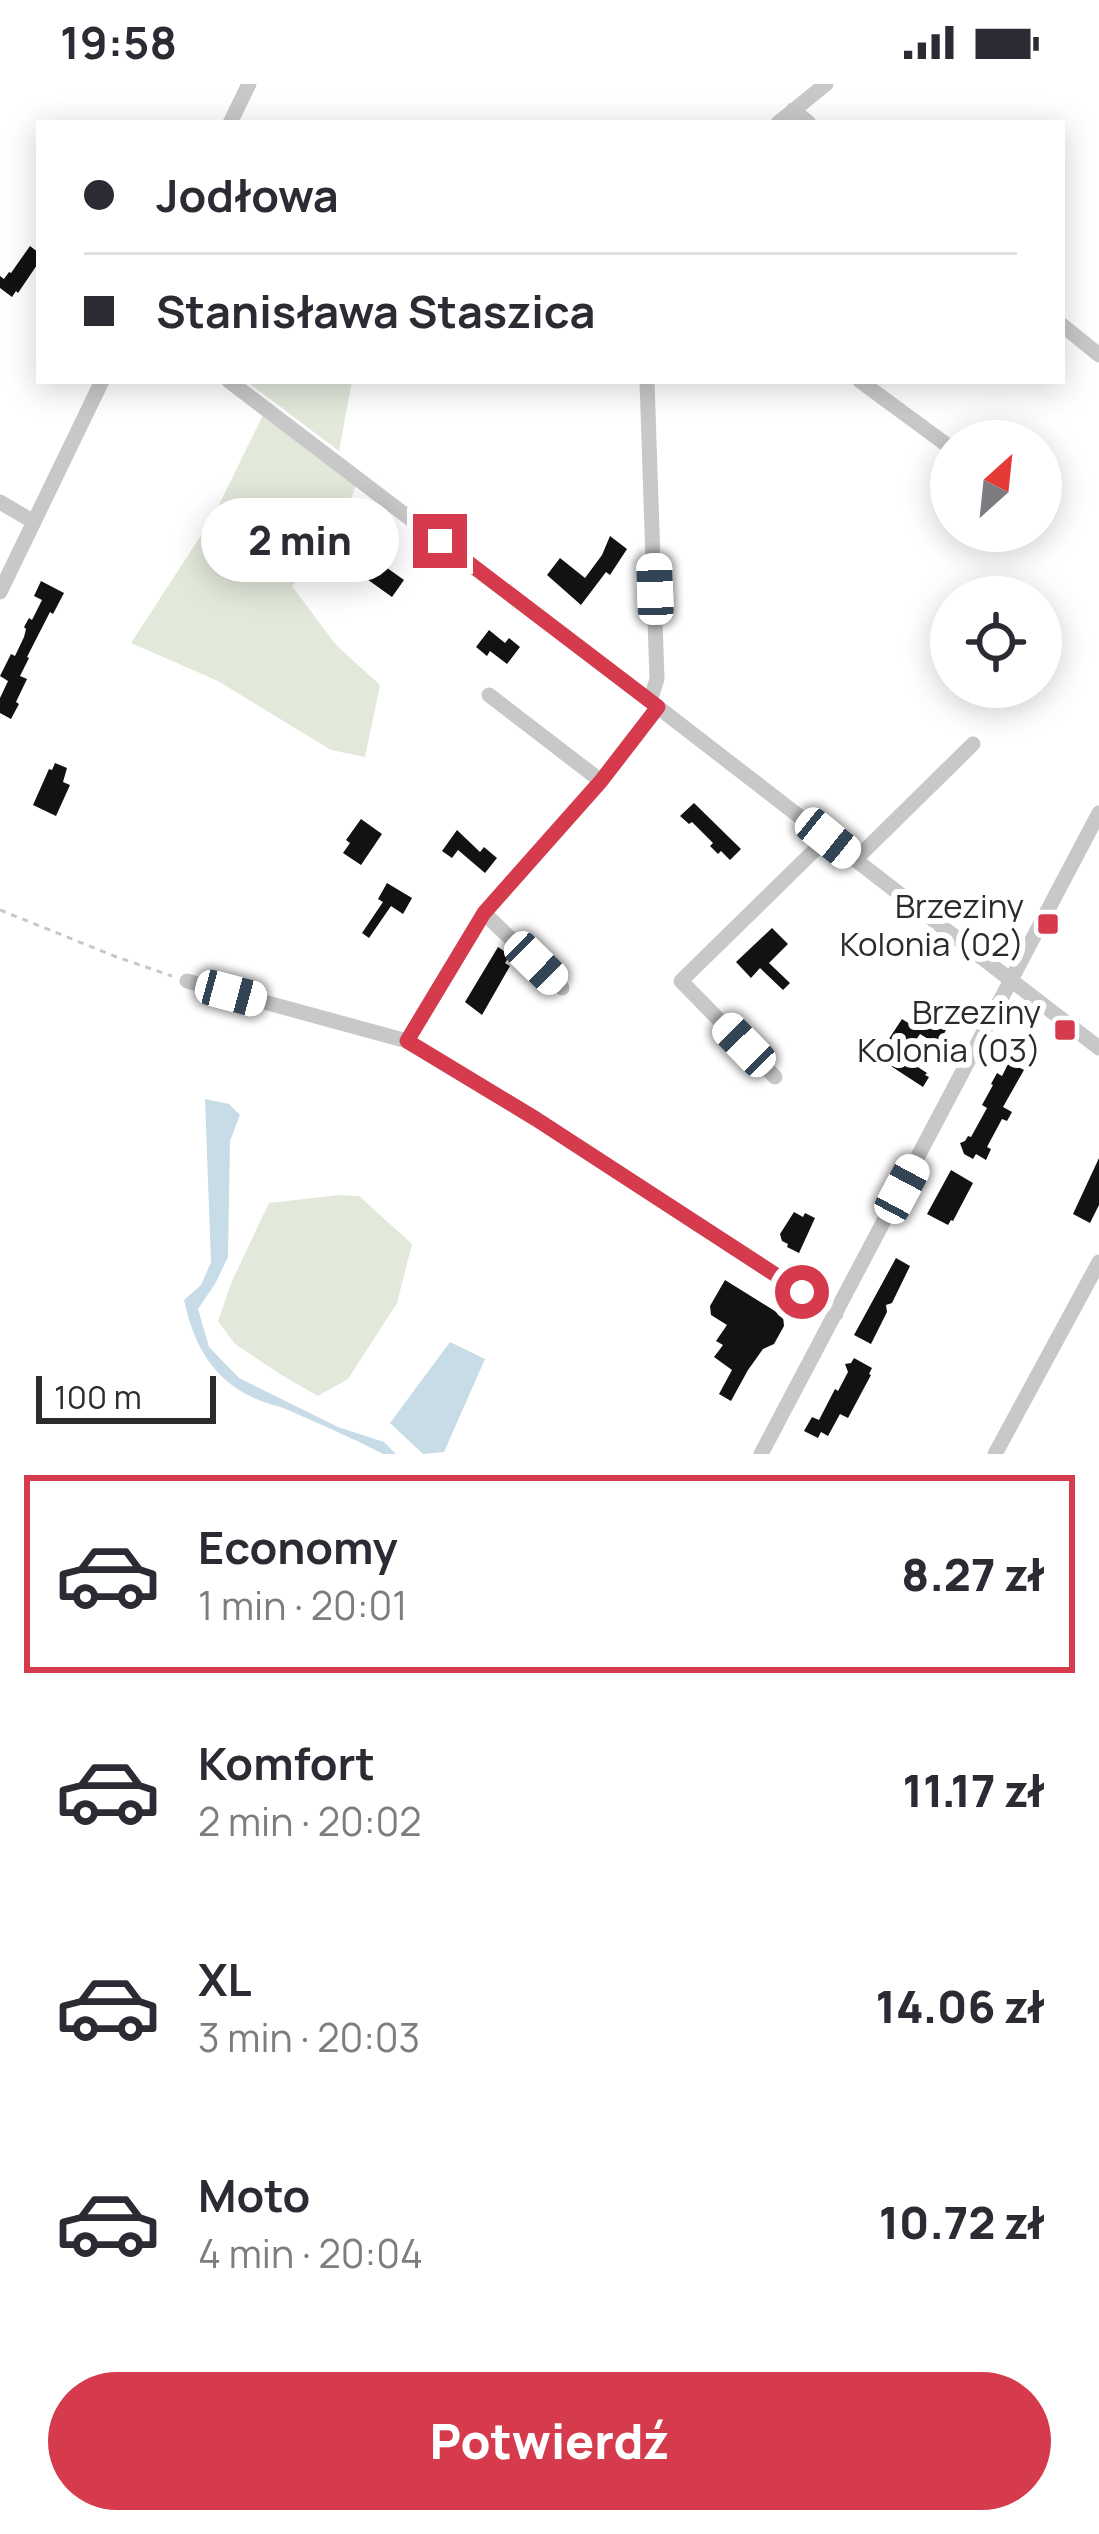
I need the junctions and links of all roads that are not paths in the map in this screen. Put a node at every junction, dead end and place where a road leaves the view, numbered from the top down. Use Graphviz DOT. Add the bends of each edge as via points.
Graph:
graph roads {
  1 [pos="249,84"];
  2 [pos="826,84"];
  3 [pos="793,110"];
  4 [pos="231,120"];
  5 [pos="781,120"];
  6 [pos="805,120"];
  7 [pos="1065,327"];
  8 [pos="1099,355"];
  9 [pos="101,384"];
  10 [pos="233,384"];
  11 [pos="646,384"];
  12 [pos="864,384"];
  13 [pos="930,433"];
  14 [pos="0,502"];
  15 [pos="34,522"];
  16 [pos="0,592"];
  17 [pos="489,695"];
  18 [pos="654,704"];
  19 [pos="973,744"];
  20 [pos="601,781"];
  21 [pos="1099,813"];
  22 [pos="828,838"];
  23 [pos="855,860"];
  24 [pos="484,913"];
  25 [pos="187,981"];
  26 [pos="1011,981"];
  27 [pos="562,988"];
  28 [pos="407,1041"];
  29 [pos="1099,1048"];
  30 [pos="775,1077"];
  31 [pos="1099,1262"];
  32 [pos="836,1314"];
  33 [pos="761,1454"];
  34 [pos="995,1454"];
  1 -- 4 [label="street"];
  2 -- 3 [label="street"];
  3 -- 5 [label="street"];
  3 -- 6 [label="street"];
  7 -- 8 [label="street"];
  9 -- 15 [label="street"];
  10 -- 18 [label="street"];
  11 -- 18 [label="street"];
  12 -- 13 [label="street"];
  14 -- 15 [label="street"];
  15 -- 16 [label="street"];
  17 -- 20 [label="street"];
  18 -- 20 [label="street"];
  18 -- 22 [label="street"];
  19 -- 23 [label="street"];
  20 -- 24 [label="street"];
  21 -- 26 [label="street"];
  22 -- 23 [label="street"];
  22 -- 30 [label="street" via="681,981"];
  23 -- 26 [label="street"];
  24 -- 27 [label="street"];
  24 -- 28 [label="street"];
  25 -- 28 [label="street"];
  26 -- 29 [label="street"];
  26 -- 32 [label="street"];
  28 -- 32 [label="street"];
  31 -- 34 [label="street"];
  32 -- 33 [label="street"];
}
